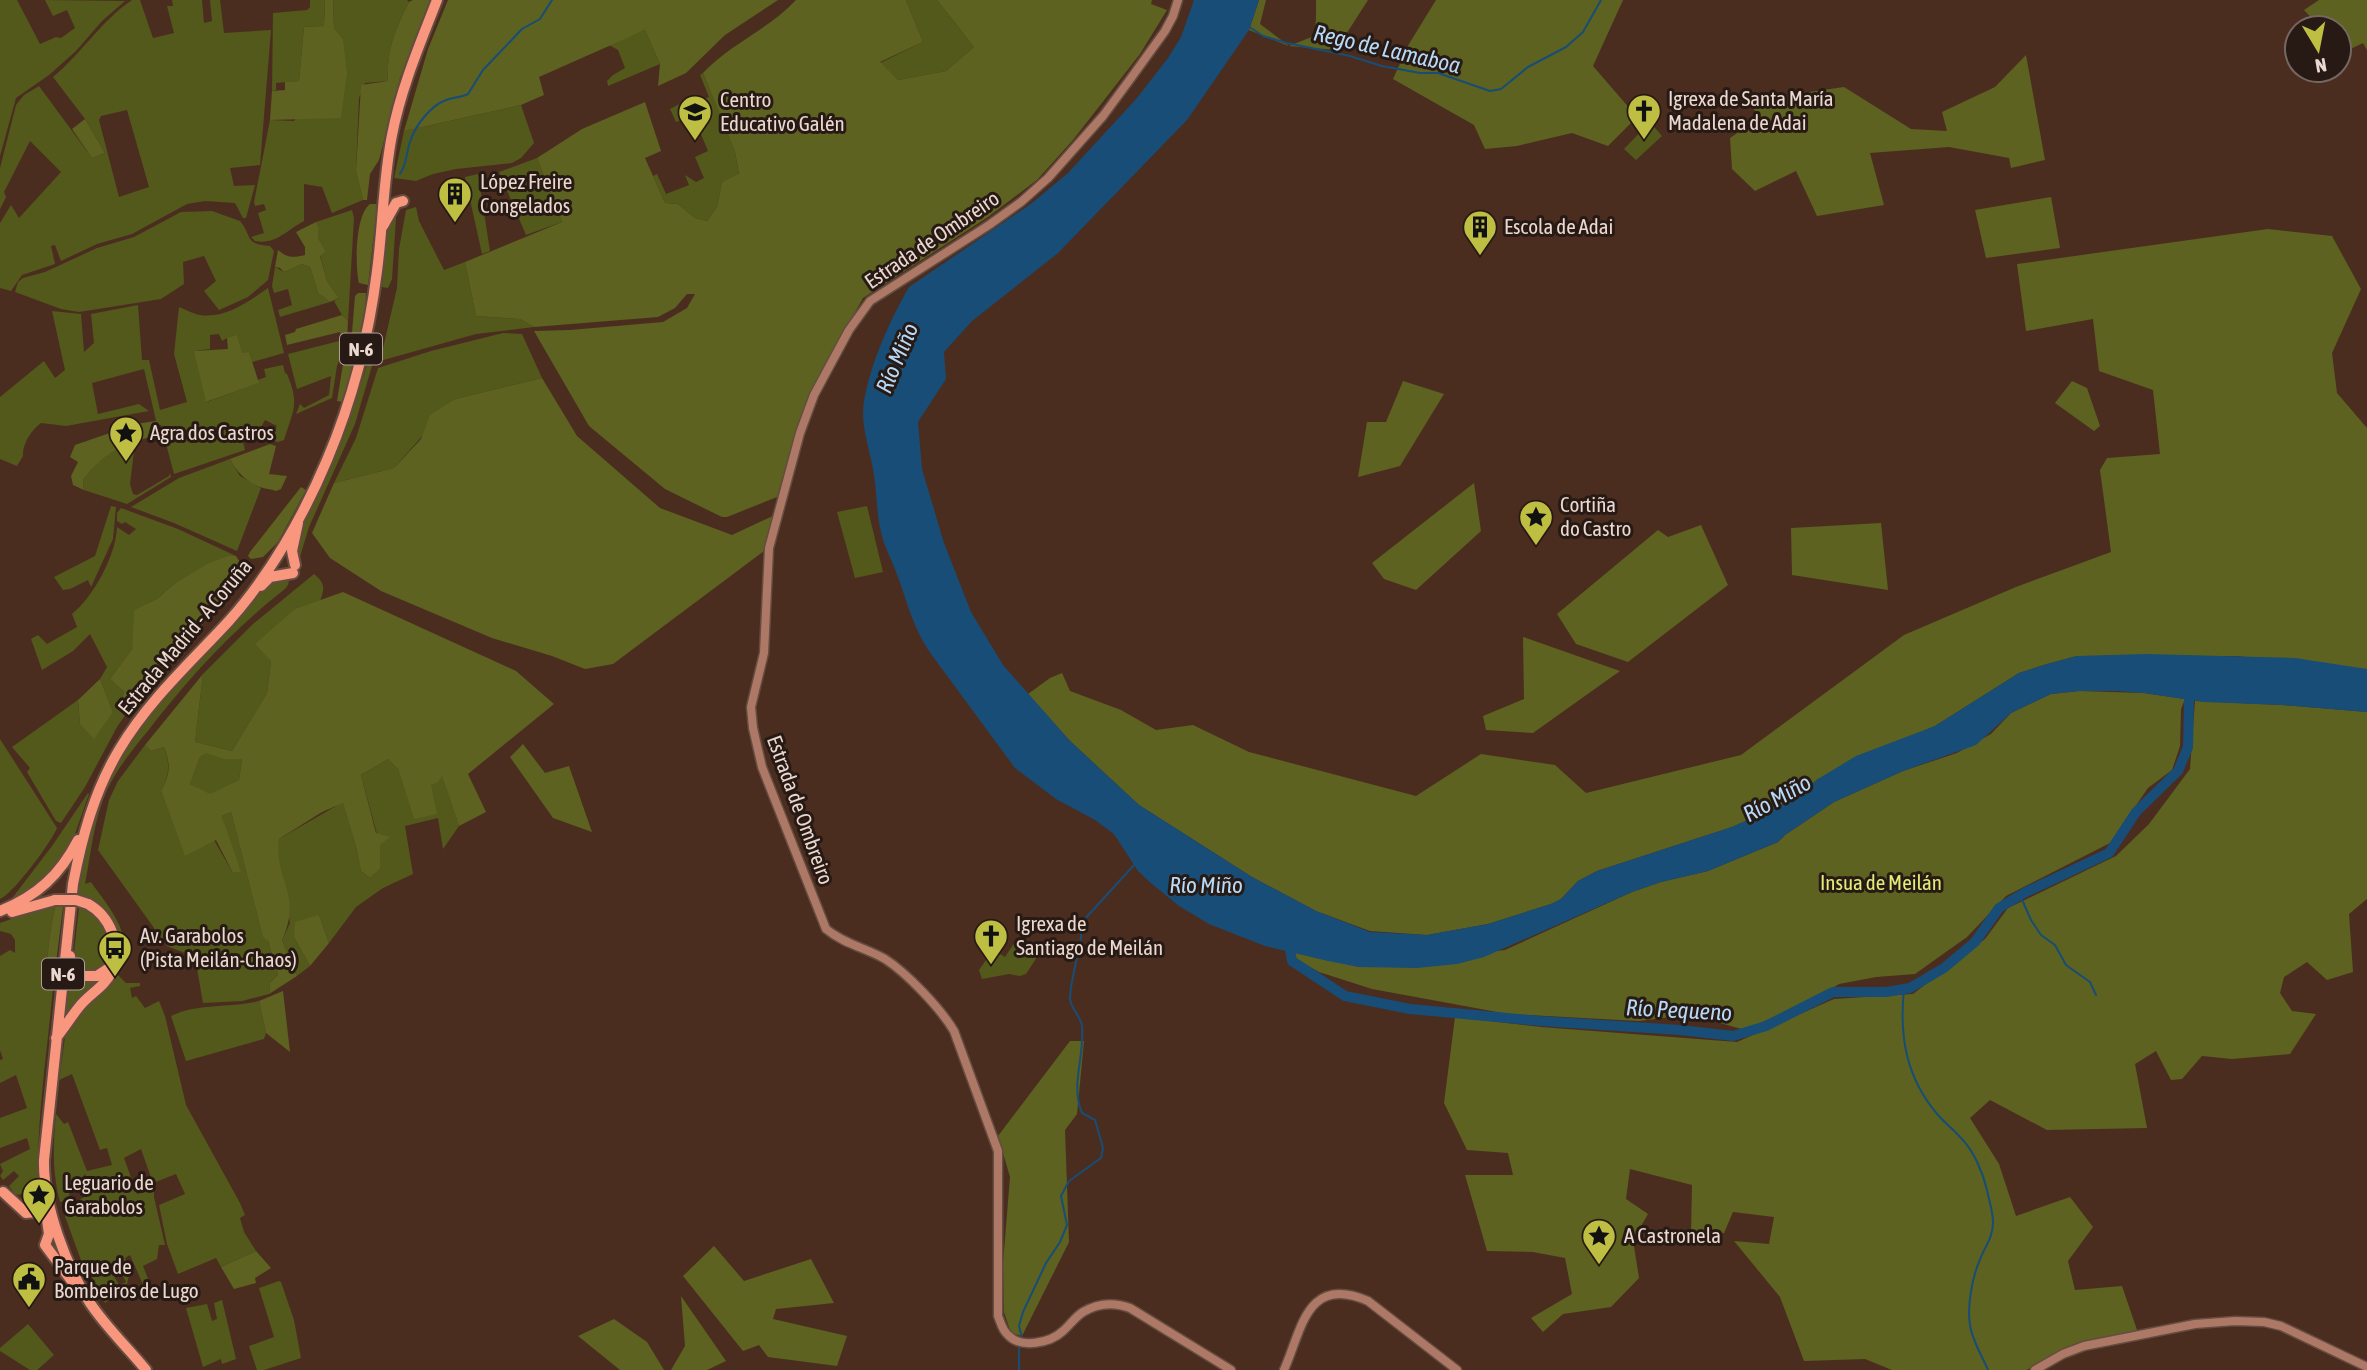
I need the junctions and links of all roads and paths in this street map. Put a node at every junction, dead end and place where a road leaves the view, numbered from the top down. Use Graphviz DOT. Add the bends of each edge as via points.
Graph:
graph roads {
  1 [pos="437,0"];
  2 [pos="1178,0"];
  3 [pos="385,186"];
  4 [pos="380,232"];
  5 [pos="298,519"];
  6 [pos="246,599"];
  7 [pos="85,826"];
  8 [pos="71,910"];
  9 [pos="0,911"];
  10 [pos="0,917"];
  11 [pos="115,956"];
  12 [pos="56,1038"];
  13 [pos="46,1147"];
  14 [pos="44,1179"];
  15 [pos="1,1190"];
  16 [pos="44,1203"];
  17 [pos="91,1304"];
  18 [pos="2367,1367"];
  19 [pos="146,1370"];
  20 [pos="155,1370"];
  21 [pos="1231,1370"];
  22 [pos="1284,1370"];
  23 [pos="1457,1370"];
  24 [pos="2035,1370"];
  1 -- 3 [label="highway, Estrada Madrid - A Coruña / N-6" via="399,102"];
  2 -- 21 [label="street, Estrada de Ombreiro" via="1165,31 1131,78 1048,178 989,225 870,301 849,330 814,395 800,433 769,548 764,653 751,707 762,767 827,929 885,959 945,1016 954,1031 998,1151 998,1315 1002,1327 1018,1342 1041,1342 1063,1332 1083,1312 1119,1304"];
  3 -- 4 [label="highway, Estrada Madrid - A Coruña / N-6"];
  3 -- 4 [label="highway" via="403,199"];
  4 -- 5 [label="highway, Estrada Madrid - A Coruña / N-6" via="370,312 345,414"];
  5 -- 6 [label="highway, Estrada Madrid - A Coruña / N-6"];
  5 -- 6 [label="highway" via="294,569 270,577"];
  6 -- 7 [label="highway, Estrada Madrid - A Coruña / N-6" via="131,732 106,774"];
  7 -- 8 [label="highway, Estrada Madrid - A Coruña / N-6"];
  7 -- 9 [label="highway" via="54,877 30,897"];
  8 -- 11 [label="highway" via="70,962 74,972 89,977 103,974"];
  8 -- 12 [label="highway, Estrada Madrid - A Coruña / N-6"];
  10 -- 11 [label="highway, bridge" via="50,901 88,904 106,920"];
  11 -- 12 [label="highway" via="111,974"];
  12 -- 13 [label="highway, Estrada Madrid - A Coruña / N-6"];
  13 -- 14 [label="highway, Estrada Madrid - A Coruña / N-6"];
  13 -- 20 [label="highway, Estrada Madrid - A Coruña / N-6" via="57,1206 82,1274 100,1305"];
  14 -- 16 [label="highway"];
  14 -- 17 [label="highway, Estrada Madrid - A Coruña / N-6" via="70,1264"];
  15 -- 16 [label="highway" via="26,1213 36,1212"];
  16 -- 17 [label="highway, N-6" via="49,1234 45,1245"];
  17 -- 19 [label="highway, Estrada Madrid - A Coruña / N-6"];
  18 -- 24 [label="street" via="2281,1326 2235,1321 2195,1324 2084,1346"];
  22 -- 23 [label="street" via="1310,1308 1331,1295 1345,1294 1367,1301"];
}
